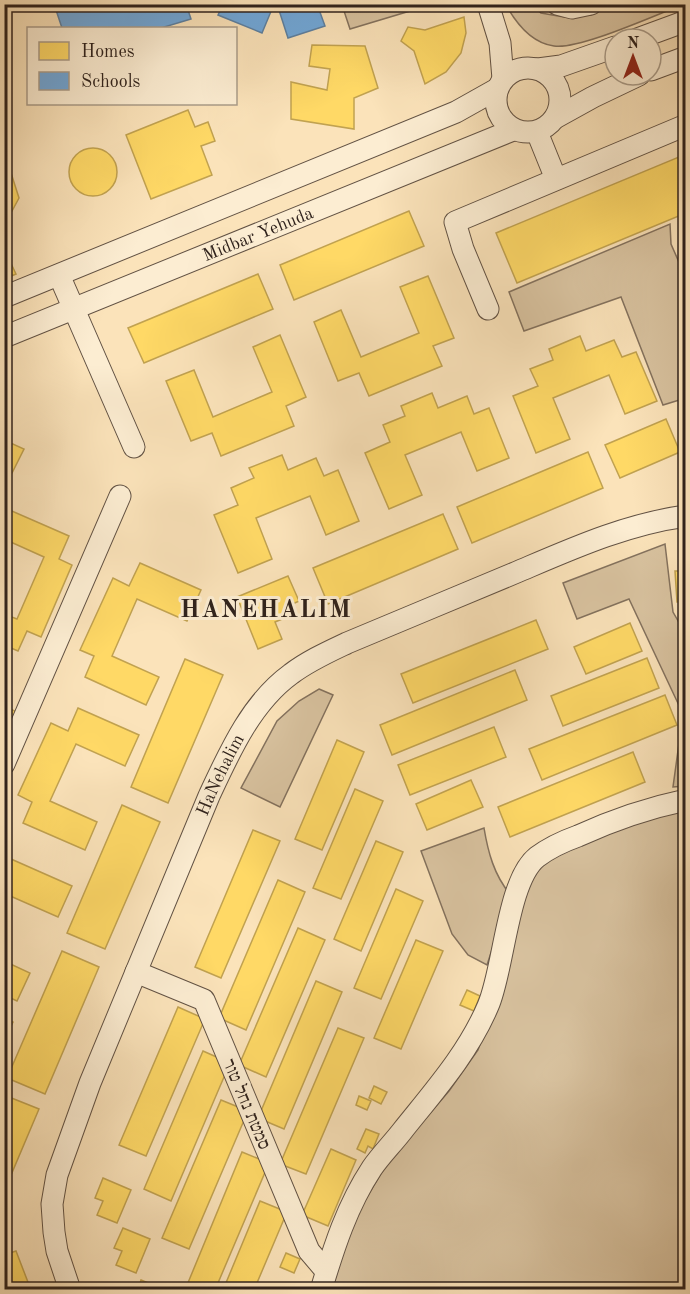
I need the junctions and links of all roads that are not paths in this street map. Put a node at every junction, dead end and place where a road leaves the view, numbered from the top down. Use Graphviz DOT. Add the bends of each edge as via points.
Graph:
graph roads {
  1 [pos="488,4"];
  2 [pos="557,4"];
  3 [pos="591,4"];
  4 [pos="686,21"];
  5 [pos="496,30"];
  6 [pos="663,30"];
  7 [pos="603,51"];
  8 [pos="686,57"];
  9 [pos="663,66"];
  10 [pos="533,69"];
  11 [pos="500,84"];
  12 [pos="614,87"];
  13 [pos="555,118"];
  14 [pos="686,125"];
  15 [pos="513,130"];
  16 [pos="537,132"];
  17 [pos="556,179"];
  18 [pos="60,275"];
  19 [pos="4,297"];
  20 [pos="74,308"];
  21 [pos="488,309"];
  22 [pos="4,337"];
  23 [pos="134,447"];
  24 [pos="120,496"];
  25 [pos="686,516"];
  26 [pos="4,764"];
  27 [pos="686,800"];
  28 [pos="136,972"];
  29 [pos="323,1280"];
  30 [pos="70,1290"];
  1 -- 5 [label="street"];
  2 -- 3 [label="street" via="572,8"];
  4 -- 6 [label="street"];
  5 -- 10 [label="street"];
  5 -- 11 [label="street" via="502,59"];
  7 -- 10 [label="street" via="561,66"];
  8 -- 9 [label="street"];
  10 -- 11 [label="street" via="511,72"];
  10 -- 13 [label="street" via="548,75 556,84 560,105"];
  11 -- 15 [label="street" via="495,100 498,113"];
  11 -- 18 [label="street, Midbar Yehuda" via="446,116"];
  12 -- 13 [label="street"];
  13 -- 16 [label="street"];
  14 -- 17 [label="street"];
  15 -- 16 [label="street"];
  15 -- 20 [label="street, Midbar Yehuda"];
  16 -- 17 [label="street"];
  17 -- 21 [label="street" via="455,222"];
  18 -- 19 [label="street, Midbar Yehuda"];
  18 -- 20 [label="street"];
  20 -- 22 [label="street, Midbar Yehuda"];
  20 -- 23 [label="street"];
  24 -- 26 [label="street"];
  25 -- 28 [label="street, HaNehalim" via="667,518 584,544 347,643 289,675 266,696 226,760"];
  27 -- 29 [label="street" via="611,821 536,857 521,878 490,1004 472,1041 373,1166 338,1235"];
  28 -- 29 [label="street, סמטת נחל טור" via="204,1000"];
  28 -- 30 [label="street, HaNehalim" via="57,1175 52,1204 54,1232"];
}
